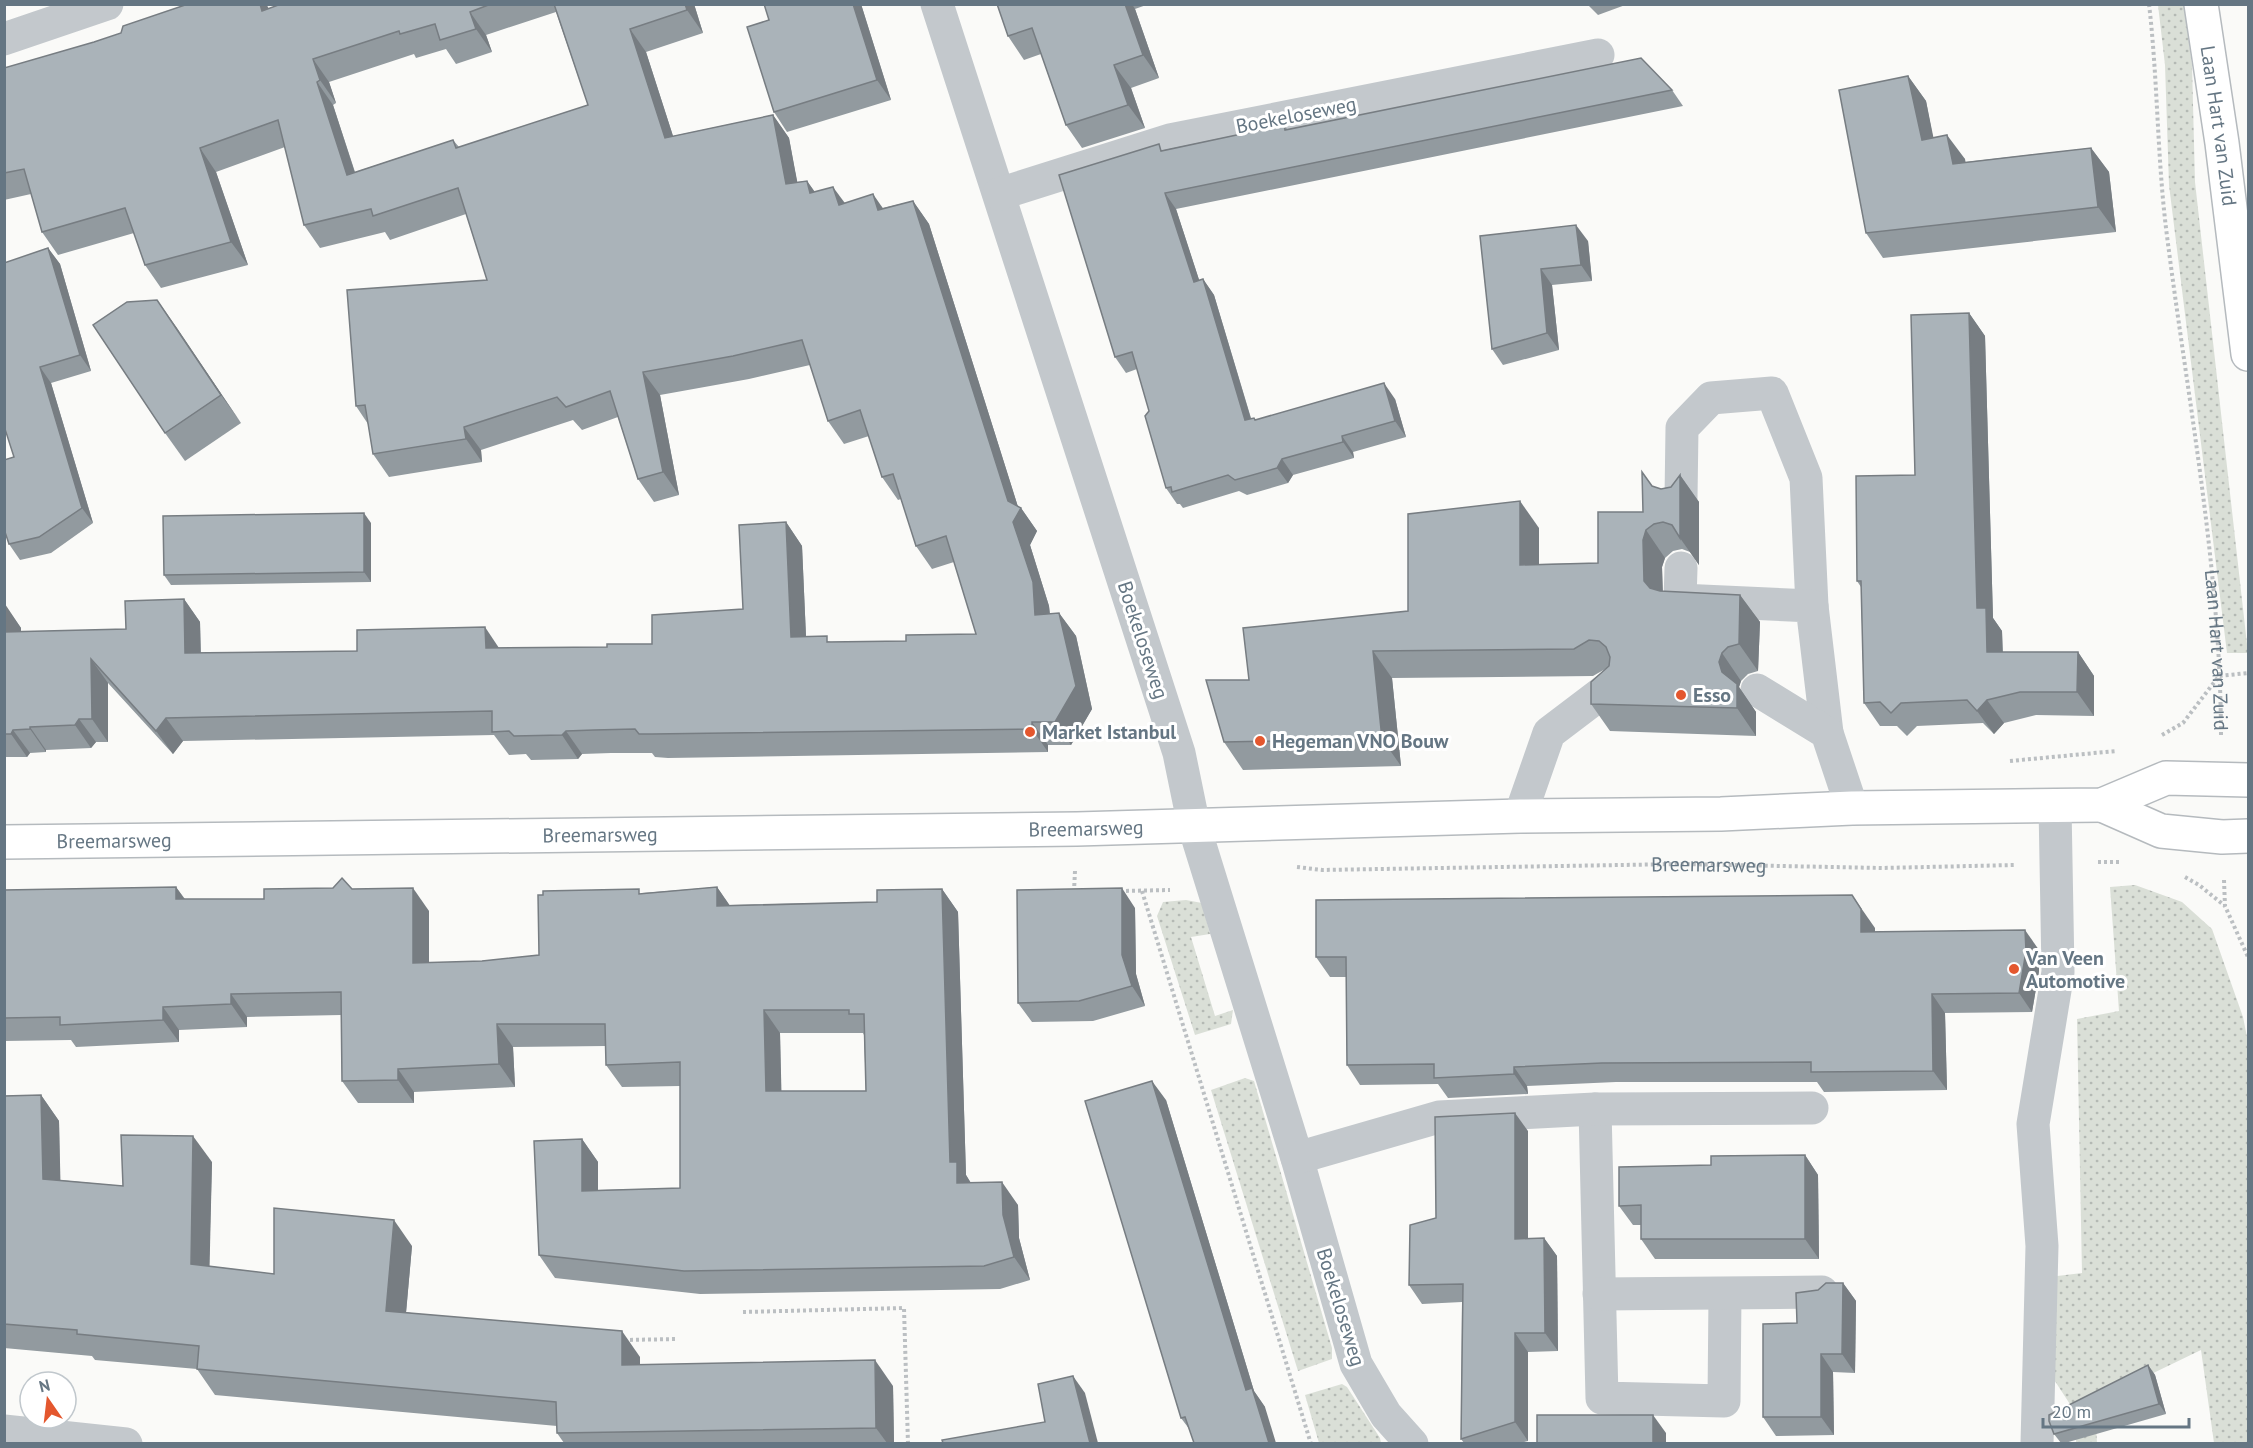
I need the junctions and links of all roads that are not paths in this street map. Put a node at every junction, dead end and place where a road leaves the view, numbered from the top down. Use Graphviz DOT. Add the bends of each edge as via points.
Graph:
graph roads {
  1 [pos="106,4"];
  2 [pos="938,4"];
  3 [pos="2201,4"];
  4 [pos="4,39"];
  5 [pos="1598,56"];
  6 [pos="999,194"];
  7 [pos="2248,354"];
  8 [pos="1681,498"];
  9 [pos="1681,567"];
  10 [pos="1812,606"];
  11 [pos="1611,686"];
  12 [pos="1757,690"];
  13 [pos="1827,733"];
  14 [pos="2235,779"];
  15 [pos="2102,805"];
  16 [pos="2055,806"];
  17 [pos="1852,808"];
  18 [pos="1520,816"];
  19 [pos="1194,826"];
  20 [pos="2235,837"];
  21 [pos="4,842"];
  22 [pos="1812,1108"];
  23 [pos="1595,1109"];
  24 [pos="1297,1158"];
  25 [pos="1822,1292"];
  26 [pos="1599,1294"];
  27 [pos="1725,1294"];
  28 [pos="4,1431"];
  29 [pos="126,1443"];
  30 [pos="1412,1443"];
  31 [pos="2037,1443"];
  1 -- 4 [label="street"];
  2 -- 6 [label="street, Boekeloseweg"];
  3 -- 7 [label="main road, Laan Hart van Zuid"];
  5 -- 6 [label="street, Boekeloseweg" via="1170,140"];
  6 -- 19 [label="street, Boekeloseweg" via="1179,753"];
  8 -- 10 [label="street" via="1682,428 1711,398 1772,393 1806,478"];
  9 -- 10 [label="street" via="1680,600"];
  10 -- 13 [label="street"];
  11 -- 18 [label="street" via="1549,733"];
  12 -- 13 [label="street"];
  13 -- 17 [label="street"];
  14 -- 15 [label="main road, Breemarsweg" via="2166,778"];
  15 -- 16 [label="main road, Breemarsweg"];
  15 -- 20 [label="main road, Breemarsweg" via="2161,831"];
  16 -- 17 [label="main road, Breemarsweg"];
  16 -- 31 [label="street" via="2058,972 2033,1124 2042,1246"];
  17 -- 18 [label="main road, Breemarsweg"];
  18 -- 19 [label="main road, Breemarsweg"];
  19 -- 21 [label="main road, Breemarsweg"];
  19 -- 24 [label="street, Boekeloseweg"];
  22 -- 23 [label="street"];
  23 -- 24 [label="street" via="1439,1117"];
  23 -- 26 [label="street"];
  24 -- 30 [label="street, Boekeloseweg" via="1356,1364 1386,1414"];
  25 -- 27 [label="street"];
  26 -- 27 [label="street"];
  26 -- 27 [label="street" via="1602,1398 1724,1401"];
  28 -- 29 [label="street"];
}
